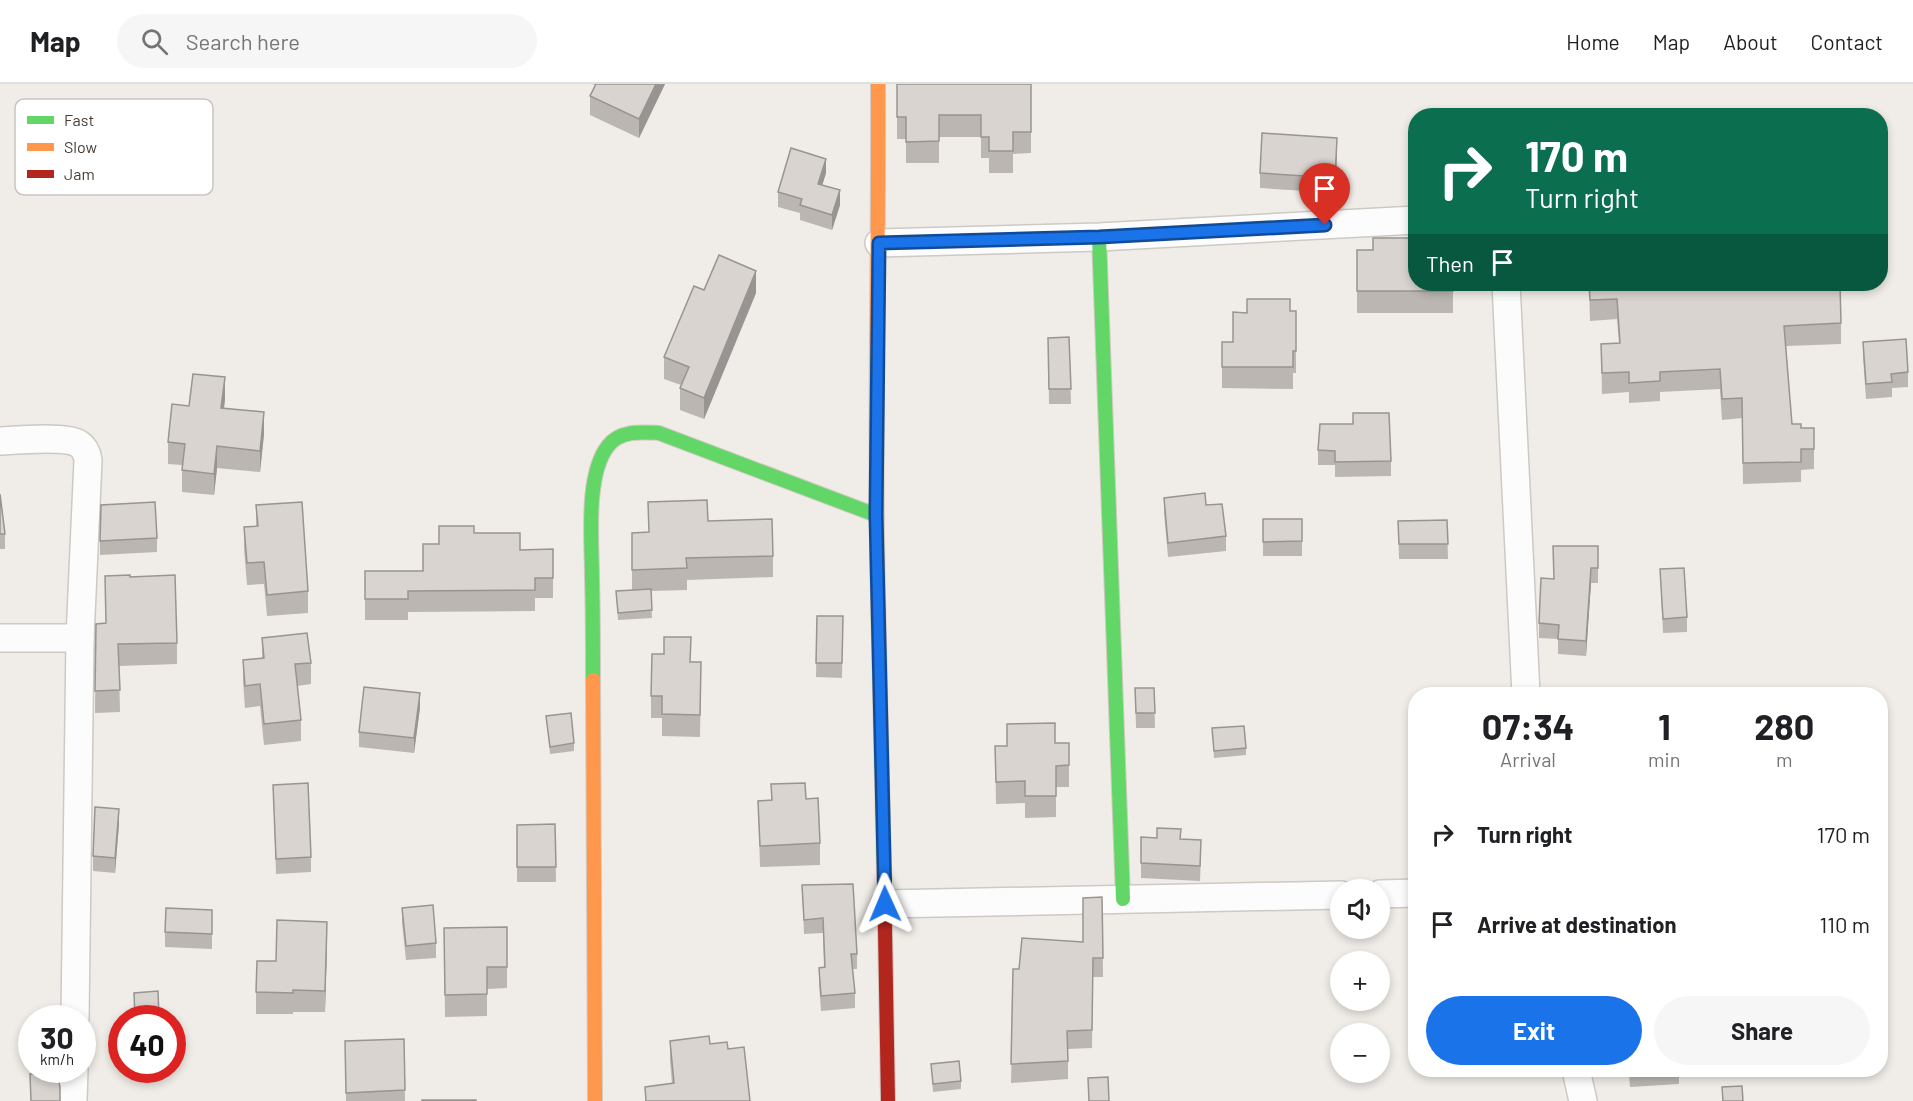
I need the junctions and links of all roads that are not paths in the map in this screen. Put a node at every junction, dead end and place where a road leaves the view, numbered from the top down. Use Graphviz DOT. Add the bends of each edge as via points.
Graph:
graph roads {
  1 [pos="878,84"];
  2 [pos="1408,220"];
  3 [pos="1099,237"];
  4 [pos="879,243"];
  5 [pos="1506,291"];
  6 [pos="0,441"];
  7 [pos="876,515"];
  8 [pos="0,638"];
  9 [pos="80,638"];
  10 [pos="1526,687"];
  11 [pos="1408,893"];
  12 [pos="1390,894"];
  13 [pos="1330,895"];
  14 [pos="1123,899"];
  15 [pos="885,904"];
  16 [pos="75,1005"];
  17 [pos="1578,1077"];
  18 [pos="74,1083"];
  19 [pos="74,1101"];
  20 [pos="595,1101"];
  21 [pos="888,1101"];
  22 [pos="1583,1101"];
  1 -- 4 [label="street"];
  2 -- 3 [label="street"];
  3 -- 4 [label="street"];
  3 -- 14 [label="street"];
  4 -- 7 [label="street"];
  5 -- 10 [label="street"];
  6 -- 9 [label="street" via="65,440 79,443 86,451"];
  7 -- 15 [label="street"];
  7 -- 20 [label="street" via="659,433 641,430 623,434 602,453 592,498"];
  8 -- 9 [label="street"];
  9 -- 16 [label="street"];
  11 -- 12 [label="street"];
  13 -- 14 [label="street"];
  14 -- 15 [label="street"];
  15 -- 21 [label="street"];
  17 -- 22 [label="street"];
  18 -- 19 [label="street"];
}
